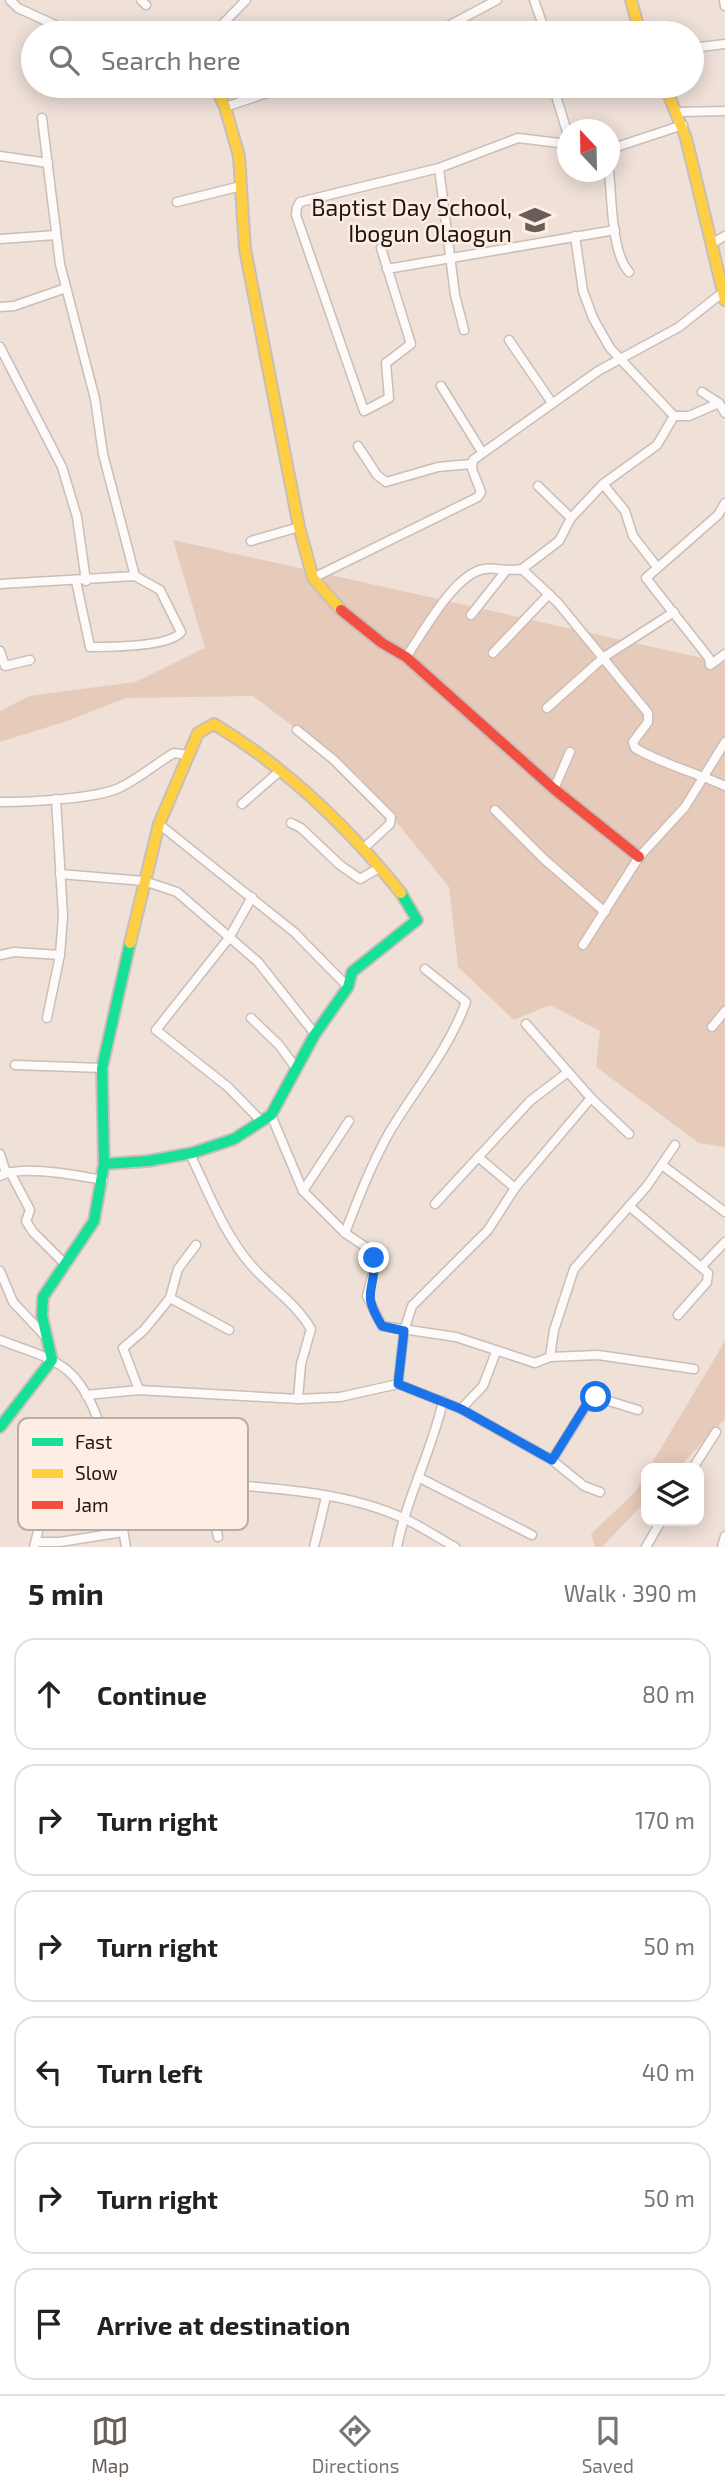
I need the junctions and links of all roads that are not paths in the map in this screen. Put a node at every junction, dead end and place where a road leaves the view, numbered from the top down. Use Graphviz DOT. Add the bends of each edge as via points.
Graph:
graph roads {
  1 [pos="10,0"];
  2 [pos="246,0"];
  3 [pos="497,0"];
  4 [pos="534,0"];
  5 [pos="631,0"];
  6 [pos="724,0"];
  7 [pos="725,6"];
  8 [pos="46,21"];
  9 [pos="226,21"];
  10 [pos="458,21"];
  11 [pos="541,21"];
  12 [pos="637,21"];
  13 [pos="725,44"];
  14 [pos="704,47"];
  15 [pos="221,98"];
  16 [pos="252,98"];
  17 [pos="557,98"];
  18 [pos="671,98"];
  19 [pos="225,107"];
  20 [pos="725,111"];
  21 [pos="678,112"];
  22 [pos="42,118"];
  23 [pos="563,119"];
  24 [pos="683,125"];
  25 [pos="557,143"];
  26 [pos="620,146"];
  27 [pos="0,156"];
  28 [pos="48,163"];
  29 [pos="439,168"];
  30 [pos="610,182"];
  31 [pos="242,186"];
  32 [pos="177,202"];
  33 [pos="615,230"];
  34 [pos="56,234"];
  35 [pos="575,236"];
  36 [pos="725,236"];
  37 [pos="0,239"];
  38 [pos="711,244"];
  39 [pos="381,248"];
  40 [pos="450,257"];
  41 [pos="387,269"];
  42 [pos="629,272"];
  43 [pos="66,288"];
  44 [pos="724,297"];
  45 [pos="0,307"];
  46 [pos="464,330"];
  47 [pos="509,340"];
  48 [pos="0,347"];
  49 [pos="621,358"];
  50 [pos="442,386"];
  51 [pos="702,392"];
  52 [pos="719,402"];
  53 [pos="552,403"];
  54 [pos="725,412"];
  55 [pos="674,416"];
  56 [pos="358,446"];
  57 [pos="482,452"];
  58 [pos="471,464"];
  59 [pos="603,484"];
  60 [pos="538,486"];
  61 [pos="725,503"];
  62 [pos="718,515"];
  63 [pos="571,518"];
  64 [pos="725,522"];
  65 [pos="299,527"];
  66 [pos="251,541"];
  67 [pos="657,567"];
  68 [pos="522,569"];
  69 [pos="505,572"];
  70 [pos="135,576"];
  71 [pos="313,578"];
  72 [pos="76,581"];
  73 [pos="86,581"];
  74 [pos="0,584"];
  75 [pos="549,594"];
  76 [pos="674,612"];
  77 [pos="471,615"];
  78 [pos="0,651"];
  79 [pos="493,653"];
  80 [pos="725,654"];
  81 [pos="604,656"];
  82 [pos="406,657"];
  83 [pos="30,660"];
  84 [pos="547,708"];
  85 [pos="297,730"];
  86 [pos="725,742"];
  87 [pos="570,751"];
  88 [pos="188,755"];
  89 [pos="281,770"];
  90 [pos="704,776"];
  91 [pos="725,786"];
  92 [pos="554,789"];
  93 [pos="56,799"];
  94 [pos="0,802"];
  95 [pos="242,804"];
  96 [pos="495,810"];
  97 [pos="291,823"];
  98 [pos="159,824"];
  99 [pos="364,848"];
  100 [pos="639,857"];
  101 [pos="379,868"];
  102 [pos="60,874"];
  103 [pos="144,881"];
  104 [pos="252,897"];
  105 [pos="605,912"];
  106 [pos="229,938"];
  107 [pos="583,945"];
  108 [pos="0,955"];
  109 [pos="61,955"];
  110 [pos="425,969"];
  111 [pos="348,987"];
  112 [pos="725,1011"];
  113 [pos="47,1018"];
  114 [pos="251,1018"];
  115 [pos="526,1024"];
  116 [pos="712,1027"];
  117 [pos="315,1034"];
  118 [pos="15,1065"];
  119 [pos="102,1068"];
  120 [pos="296,1068"];
  121 [pos="568,1072"];
  122 [pos="591,1098"];
  123 [pos="266,1119"];
  124 [pos="349,1121"];
  125 [pos="629,1134"];
  126 [pos="675,1144"];
  127 [pos="0,1154"];
  128 [pos="190,1154"];
  129 [pos="478,1157"];
  130 [pos="104,1164"];
  131 [pos="662,1165"];
  132 [pos="5,1173"];
  133 [pos="103,1180"];
  134 [pos="515,1188"];
  135 [pos="303,1191"];
  136 [pos="435,1204"];
  137 [pos="629,1206"];
  138 [pos="725,1212"];
  139 [pos="345,1233"];
  140 [pos="725,1242"];
  141 [pos="196,1245"];
  142 [pos="66,1265"];
  143 [pos="702,1266"];
  144 [pos="0,1271"];
  145 [pos="170,1298"];
  146 [pos="678,1315"];
  147 [pos="229,1330"];
  148 [pos="404,1331"];
  149 [pos="47,1339"];
  150 [pos="0,1340"];
  151 [pos="496,1352"];
  152 [pos="550,1356"];
  153 [pos="52,1360"];
  154 [pos="694,1369"];
  155 [pos="398,1384"];
  156 [pos="139,1390"];
  157 [pos="86,1395"];
  158 [pos="298,1399"];
  159 [pos="443,1401"];
  160 [pos="461,1409"];
  161 [pos="638,1410"];
  162 [pos="94,1418"];
  163 [pos="0,1427"];
  164 [pos="716,1432"];
  165 [pos="552,1460"];
  166 [pos="695,1463"];
  167 [pos="418,1477"];
  168 [pos="248,1488"];
  169 [pos="600,1492"];
  170 [pos="326,1497"];
  171 [pos="402,1518"];
  172 [pos="658,1526"];
  173 [pos="217,1530"];
  174 [pos="123,1532"];
  175 [pos="532,1535"];
  176 [pos="725,1536"];
  177 [pos="218,1537"];
  178 [pos="36,1544"];
  179 [pos="59,1544"];
  180 [pos="126,1547"];
  181 [pos="314,1547"];
  182 [pos="397,1547"];
  183 [pos="455,1547"];
  184 [pos="646,1547"];
  185 [pos="722,1547"];
  1 -- 8 [label="street"];
  2 -- 9 [label="street"];
  3 -- 10 [label="street"];
  4 -- 11 [label="street"];
  5 -- 12 [label="street"];
  6 -- 7 [label="street"];
  13 -- 14 [label="street"];
  15 -- 19 [label="street"];
  16 -- 19 [label="street"];
  17 -- 23 [label="street"];
  18 -- 21 [label="street"];
  19 -- 31 [label="street" via="237,144"];
  20 -- 21 [label="street"];
  21 -- 24 [label="street"];
  22 -- 28 [label="street"];
  24 -- 26 [label="street"];
  24 -- 38 [label="street"];
  25 -- 29 [label="street" via="518,138"];
  27 -- 28 [label="street"];
  28 -- 34 [label="street"];
  29 -- 40 [label="street"];
  29 -- 41 [label="street" via="297,206 296,215 364,411 389,398 388,358 411,344"];
  30 -- 33 [label="street"];
  31 -- 32 [label="street"];
  31 -- 65 [label="street" via="245,249"];
  33 -- 35 [label="street"];
  33 -- 42 [label="street" via="623,266"];
  34 -- 37 [label="street"];
  34 -- 43 [label="street"];
  35 -- 40 [label="street"];
  35 -- 49 [label="street" via="586,303 610,348"];
  36 -- 38 [label="street"];
  38 -- 44 [label="street"];
  39 -- 41 [label="street"];
  40 -- 41 [label="street"];
  40 -- 46 [label="street"];
  43 -- 45 [label="street"];
  43 -- 70 [label="street"];
  44 -- 49 [label="street"];
  47 -- 53 [label="street"];
  48 -- 73 [label="street" via="62,467 77,517"];
  49 -- 53 [label="street"];
  49 -- 55 [label="street"];
  50 -- 57 [label="street"];
  51 -- 52 [label="street"];
  52 -- 54 [label="street"];
  52 -- 55 [label="street" via="689,416"];
  53 -- 57 [label="street"];
  55 -- 59 [label="street" via="657,445"];
  56 -- 58 [label="street" via="386,482 438,467"];
  57 -- 58 [label="street"];
  58 -- 71 [label="street" via="480,485 478,497"];
  59 -- 63 [label="street"];
  59 -- 67 [label="street" via="625,510 634,536"];
  60 -- 63 [label="street"];
  61 -- 62 [label="street"];
  62 -- 64 [label="street"];
  62 -- 67 [label="street"];
  63 -- 68 [label="street" via="559,541"];
  65 -- 66 [label="street"];
  65 -- 71 [label="street"];
  67 -- 76 [label="street" via="646,578"];
  68 -- 69 [label="street"];
  68 -- 75 [label="street"];
  69 -- 77 [label="street"];
  69 -- 82 [label="street" via="486,568 458,584"];
  70 -- 72 [label="street" via="160,590 181,632 175,638 90,647"];
  70 -- 73 [label="street"];
  71 -- 82 [label="street" via="345,614"];
  72 -- 73 [label="street"];
  72 -- 74 [label="street"];
  75 -- 79 [label="street"];
  75 -- 81 [label="street"];
  76 -- 80 [label="street" via="710,665"];
  76 -- 81 [label="street"];
  78 -- 83 [label="street" via="5,666"];
  81 -- 84 [label="street"];
  81 -- 90 [label="street" via="648,713 648,722 633,742 635,748 680,771"];
  82 -- 92 [label="street"];
  85 -- 99 [label="street" via="391,817 390,824"];
  86 -- 90 [label="street"];
  87 -- 92 [label="street"];
  88 -- 89 [label="street" via="198,733 214,724"];
  88 -- 93 [label="street" via="174,753 116,790"];
  88 -- 98 [label="street"];
  89 -- 95 [label="street"];
  89 -- 99 [label="street"];
  90 -- 91 [label="street"];
  90 -- 100 [label="street" via="685,807"];
  92 -- 100 [label="street"];
  93 -- 94 [label="street"];
  93 -- 102 [label="street"];
  96 -- 105 [label="street"];
  97 -- 101 [label="street" via="360,879"];
  98 -- 103 [label="street"];
  98 -- 104 [label="street"];
  99 -- 101 [label="street"];
  100 -- 105 [label="street"];
  101 -- 111 [label="street" via="417,920 352,972"];
  102 -- 103 [label="street"];
  102 -- 109 [label="street"];
  103 -- 106 [label="street" via="177,892"];
  103 -- 119 [label="street"];
  104 -- 106 [label="street"];
  104 -- 111 [label="street" via="300,937"];
  105 -- 107 [label="street"];
  106 -- 117 [label="street" via="268,972"];
  106 -- 123 [label="street" via="156,1030"];
  108 -- 109 [label="street" via="14,951"];
  109 -- 113 [label="street"];
  110 -- 139 [label="street" via="466,1002 445,1049 389,1134"];
  111 -- 117 [label="street"];
  112 -- 116 [label="street"];
  114 -- 120 [label="street"];
  115 -- 121 [label="street"];
  117 -- 120 [label="street"];
  118 -- 119 [label="street"];
  119 -- 130 [label="street"];
  120 -- 123 [label="street"];
  121 -- 122 [label="street"];
  121 -- 129 [label="street" via="530,1101"];
  122 -- 125 [label="street"];
  122 -- 134 [label="street"];
  123 -- 128 [label="street"];
  123 -- 135 [label="street"];
  124 -- 135 [label="street"];
  126 -- 131 [label="street"];
  127 -- 132 [label="street"];
  128 -- 130 [label="street" via="149,1163"];
  128 -- 158 [label="street" via="239,1248 311,1329"];
  129 -- 134 [label="street"];
  129 -- 136 [label="street"];
  130 -- 133 [label="street"];
  131 -- 137 [label="street"];
  131 -- 138 [label="street"];
  132 -- 133 [label="street"];
  132 -- 142 [label="street" via="30,1210 26,1221 33,1232"];
  133 -- 142 [label="street" via="94,1221"];
  134 -- 148 [label="street" via="488,1230 412,1307"];
  135 -- 139 [label="street"];
  137 -- 143 [label="street"];
  137 -- 152 [label="street" via="574,1269"];
  139 -- 148 [label="street" via="374,1258 367,1296 371,1308 382,1326"];
  140 -- 143 [label="street"];
  141 -- 145 [label="street" via="178,1269"];
  142 -- 149 [label="street" via="43,1297"];
  143 -- 146 [label="street" via="708,1273 707,1282"];
  144 -- 149 [label="street" via="13,1302"];
  145 -- 147 [label="street"];
  145 -- 156 [label="street" via="123,1348"];
  148 -- 151 [label="street" via="456,1337"];
  148 -- 155 [label="street"];
  149 -- 153 [label="street"];
  150 -- 153 [label="street"];
  151 -- 152 [label="street" via="535,1363"];
  151 -- 160 [label="street" via="483,1386"];
  152 -- 154 [label="street" via="598,1355"];
  153 -- 157 [label="street"];
  153 -- 163 [label="street"];
  155 -- 158 [label="street"];
  155 -- 159 [label="street"];
  156 -- 157 [label="street"];
  156 -- 158 [label="street"];
  157 -- 162 [label="street"];
  159 -- 160 [label="street"];
  159 -- 167 [label="street"];
  160 -- 165 [label="street"];
  161 -- 165 [label="street" via="591,1398"];
  164 -- 166 [label="street"];
  165 -- 169 [label="street" via="584,1486"];
  167 -- 171 [label="street"];
  167 -- 175 [label="street"];
  168 -- 170 [label="street"];
  170 -- 171 [label="street"];
  170 -- 181 [label="street"];
  171 -- 182 [label="street"];
  171 -- 183 [label="street"];
  172 -- 184 [label="street"];
  173 -- 177 [label="street"];
  174 -- 179 [label="street"];
  174 -- 180 [label="street"];
  176 -- 185 [label="street"];
  178 -- 179 [label="street"];
}
